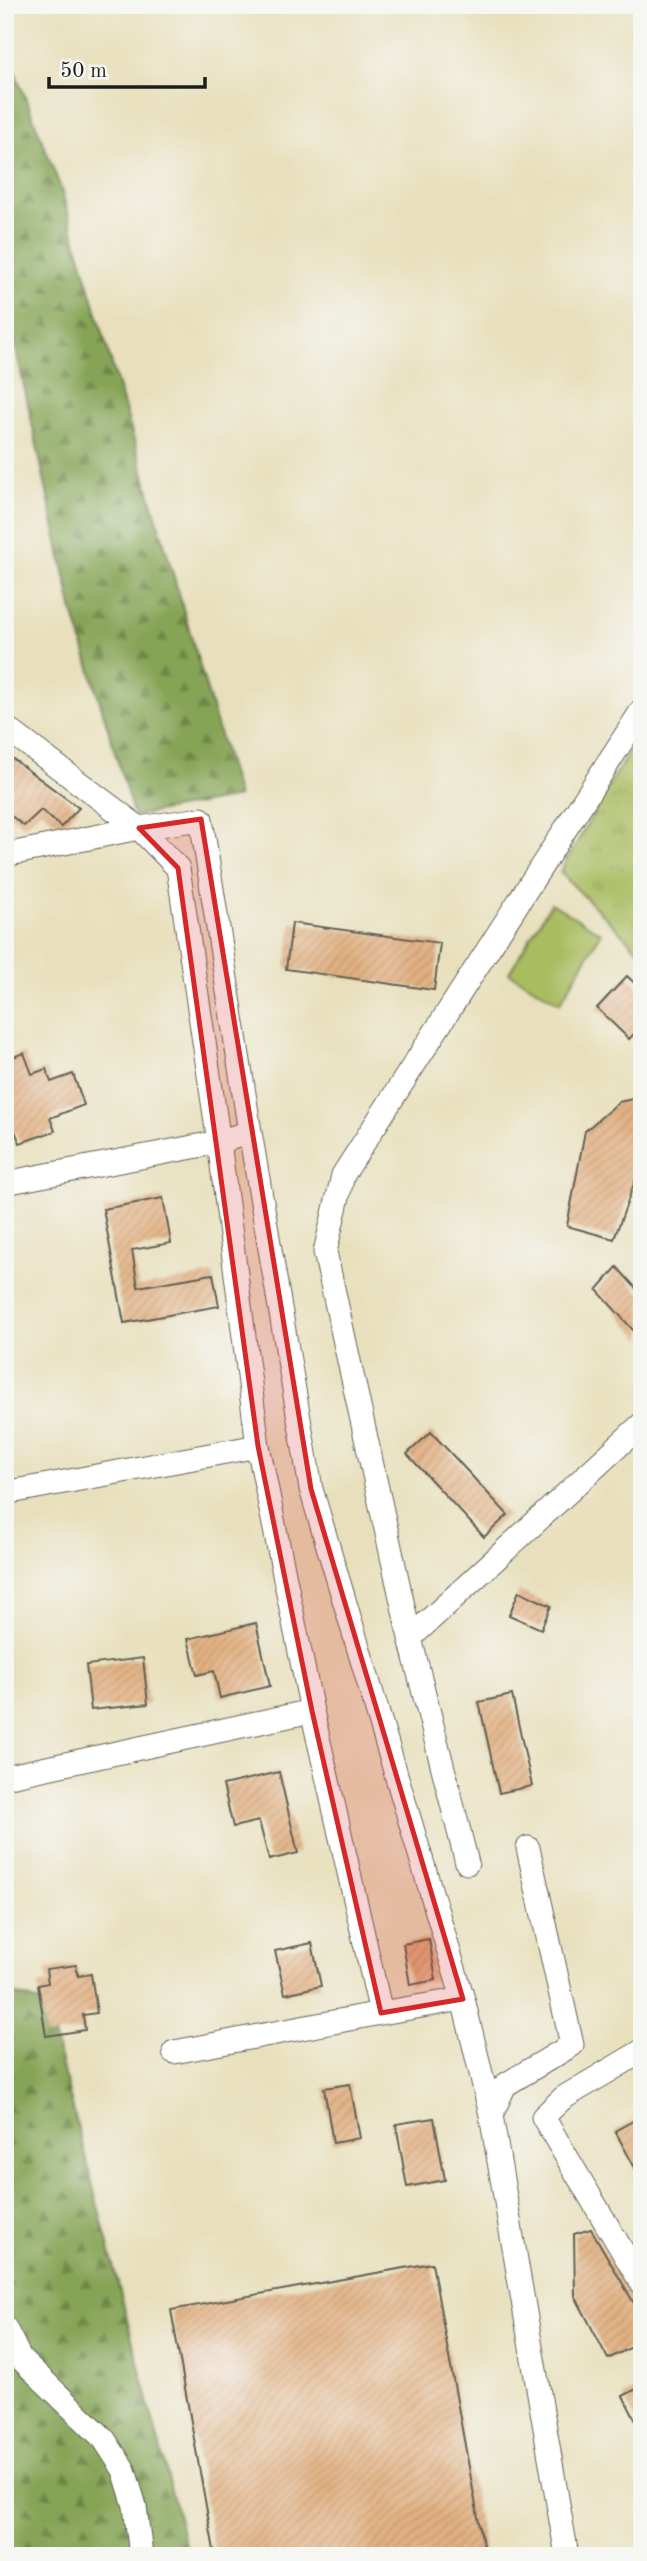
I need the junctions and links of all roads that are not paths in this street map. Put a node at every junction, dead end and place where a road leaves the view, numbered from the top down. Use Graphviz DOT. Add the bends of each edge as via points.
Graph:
graph roads {
  1 [pos="642,710"];
  2 [pos="5,727"];
  3 [pos="139,828"];
  4 [pos="5,855"];
  5 [pos="250,1132"];
  6 [pos="219,1142"];
  7 [pos="5,1183"];
  8 [pos="642,1424"];
  9 [pos="258,1446"];
  10 [pos="5,1493"];
  11 [pos="410,1638"];
  12 [pos="312,1711"];
  13 [pos="5,1777"];
  14 [pos="528,1848"];
  15 [pos="467,1863"];
  16 [pos="463,1999"];
  17 [pos="381,2013"];
  18 [pos="642,2051"];
  19 [pos="174,2052"];
  20 [pos="491,2115"];
  21 [pos="642,2284"];
  22 [pos="5,2328"];
  23 [pos="141,2556"];
  24 [pos="567,2556"];
  1 -- 11 [label="street" via="343,1175 325,1252"];
  2 -- 3 [label="street"];
  3 -- 4 [label="street"];
  3 -- 5 [label="street" via="201,819"];
  3 -- 6 [label="street" via="178,868"];
  5 -- 6 [label="street"];
  5 -- 16 [label="street" via="311,1489"];
  6 -- 7 [label="street"];
  6 -- 9 [label="street"];
  8 -- 11 [label="street"];
  9 -- 10 [label="street"];
  9 -- 12 [label="street"];
  11 -- 15 [label="street"];
  12 -- 13 [label="street"];
  12 -- 17 [label="street"];
  14 -- 20 [label="street" via="572,2045 505,2085"];
  16 -- 17 [label="street"];
  16 -- 20 [label="street"];
  17 -- 19 [label="street"];
  18 -- 21 [label="street" via="563,2098 543,2117"];
  20 -- 24 [label="street"];
  22 -- 23 [label="street" via="20,2358 104,2439 124,2470 135,2506"];
}
